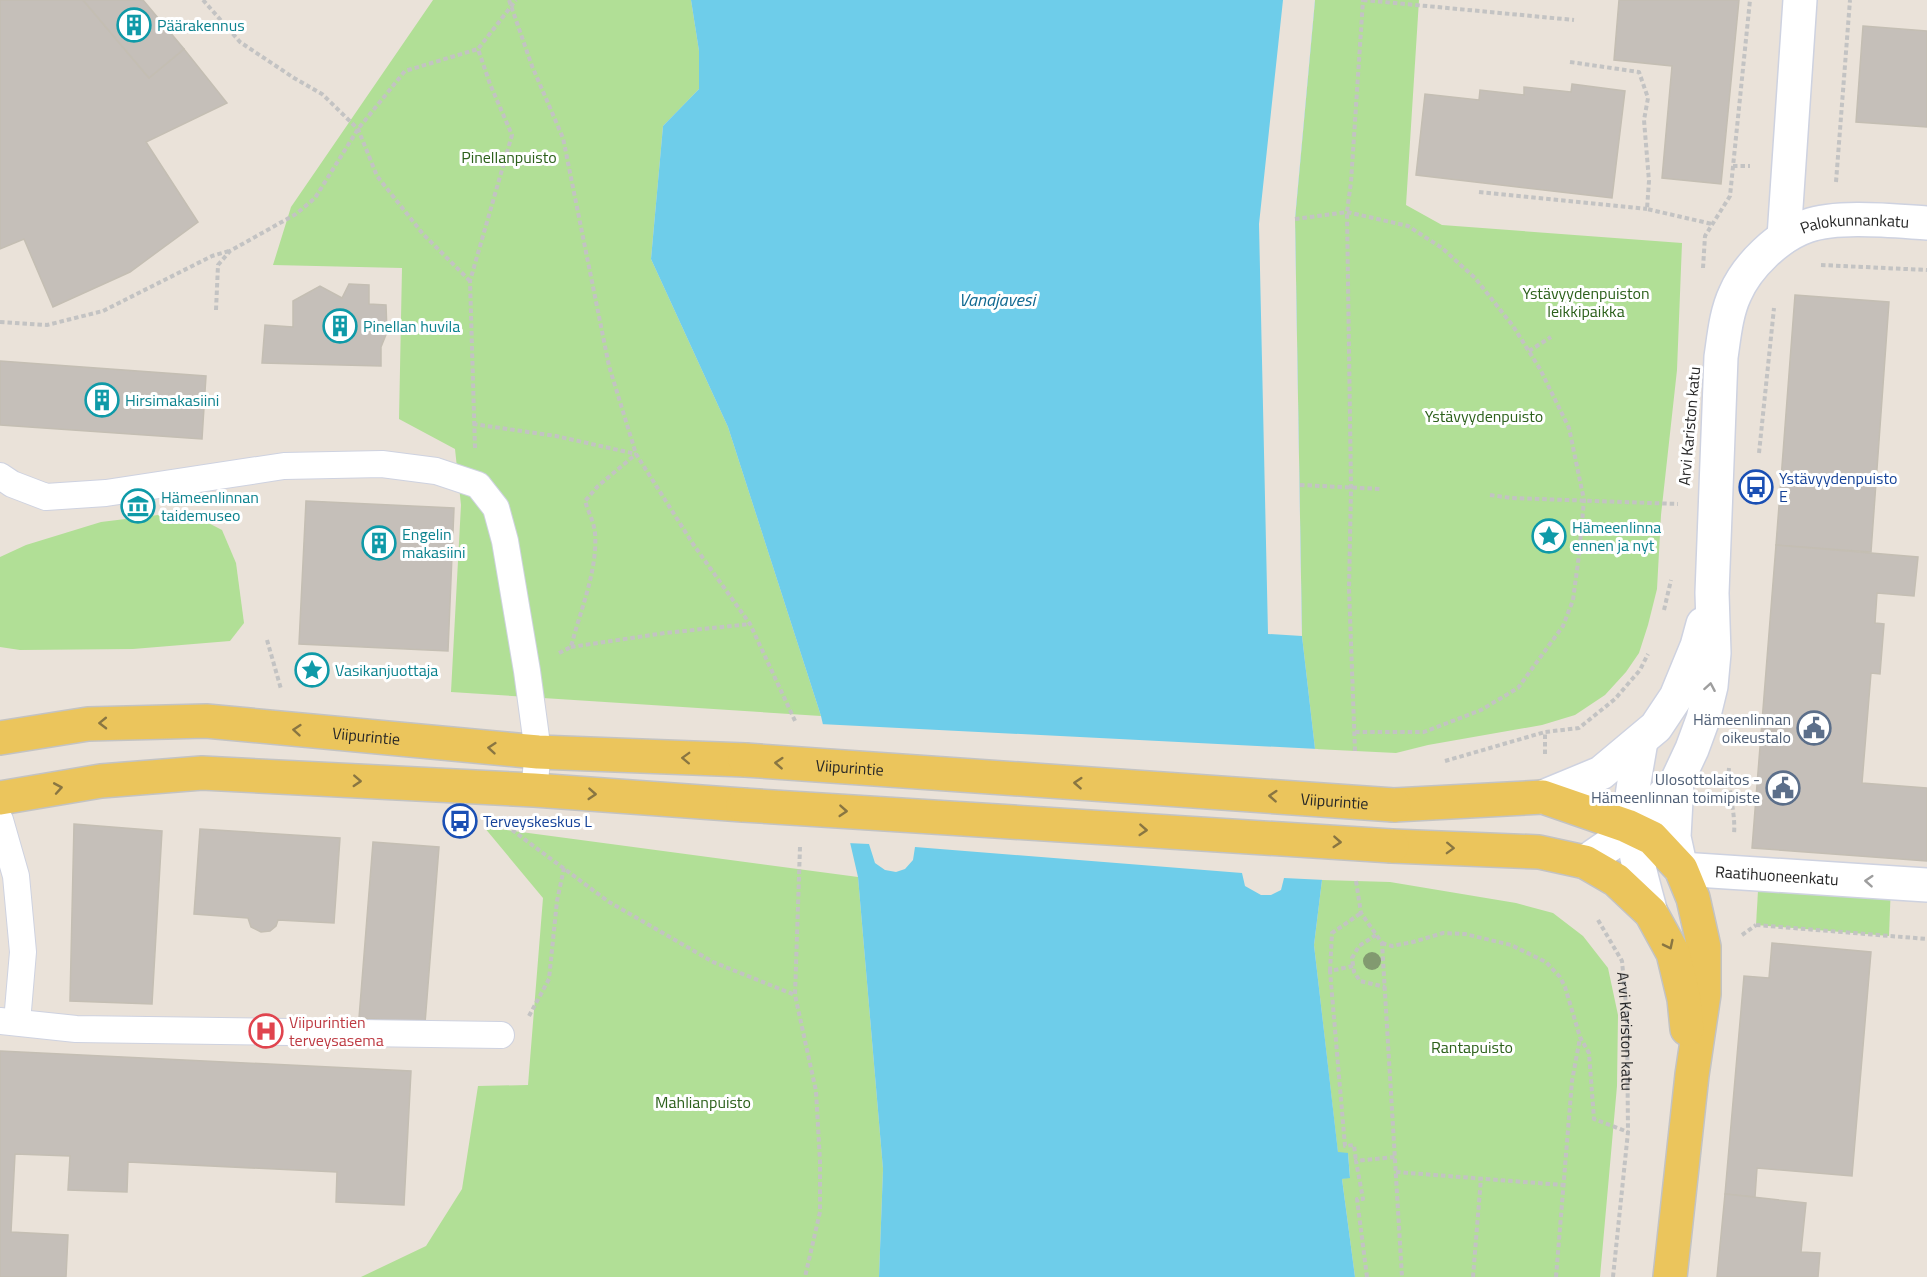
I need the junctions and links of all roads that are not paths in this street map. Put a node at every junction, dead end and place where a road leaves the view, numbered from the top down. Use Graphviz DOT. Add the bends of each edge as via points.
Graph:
graph roads {
  1 [pos="1800,0"];
  2 [pos="1927,223"];
  3 [pos="1784,237"];
  4 [pos="0,476"];
  5 [pos="1712,593"];
  6 [pos="0,738"];
  7 [pos="1641,741"];
  8 [pos="538,752"];
  9 [pos="1677,782"];
  10 [pos="534,790"];
  11 [pos="1543,797"];
  12 [pos="0,798"];
  13 [pos="0,820"];
  14 [pos="1634,829"];
  15 [pos="1585,862"];
  16 [pos="1681,869"];
  17 [pos="1927,885"];
  18 [pos="1651,913"];
  19 [pos="9,1021"];
  20 [pos="501,1035"];
  21 [pos="1692,1076"];
  22 [pos="1670,1277"];
  1 -- 3 [label="street"];
  2 -- 3 [label="street, Palokunnankatu" via="1836,222 1809,226"];
  3 -- 5 [label="street, Arvi Kariston katu" via="1755,262 1735,294 1725,329"];
  4 -- 8 [label="lane" via="46,497 106,493 284,466 382,464 436,471 478,484 496,508 506,542"];
  5 -- 7 [label="street, Arvi Kariston katu" via="1697,646 1676,697 1656,727"];
  9 -- 5 [label="street, Arvi Kariston katu, one-way" via="1712,686"];
  8 -- 6 [label="main road, Viipurintie, one-way" via="206,721 88,724"];
  7 -- 11 [label="street, Arvi Kariston katu" via="1601,773"];
  7 -- 14 [label="street, Arvi Kariston katu" via="1632,799"];
  8 -- 10 [label="lane"];
  11 -- 8 [label="main road, Viipurintie, one-way, bridge" via="1394,805 745,760"];
  9 -- 14 [label="street, Arvi Kariston katu"];
  9 -- 16 [label="street, Arvi Kariston katu" via="1674,837"];
  12 -- 10 [label="main road, one-way" via="101,781 202,773"];
  10 -- 15 [label="main road, one-way, bridge" via="1392,846 1539,852"];
  11 -- 14 [label="main road, Viipurintie"];
  13 -- 19 [label="lane" via="16,876 24,952"];
  14 -- 15 [label="street, Arvi Kariston katu"];
  14 -- 16 [label="main road, Viipurintie" via="1652,838"];
  14 -- 18 [label="street, Arvi Kariston katu"];
  15 -- 18 [label="main road, Arvi Kariston katu" via="1616,880"];
  17 -- 16 [label="street, Raatihuoneenkatu, one-way"];
  16 -- 18 [label="street"];
  16 -- 21 [label="main road, Arvi Kariston katu" via="1693,898 1704,946 1704,994"];
  18 -- 21 [label="main road, Arvi Kariston katu, one-way" via="1673,953 1684,999"];
  19 -- 20 [label="lane" via="76,1029"];
  21 -- 22 [label="main road, Arvi Kariston katu"];
}
